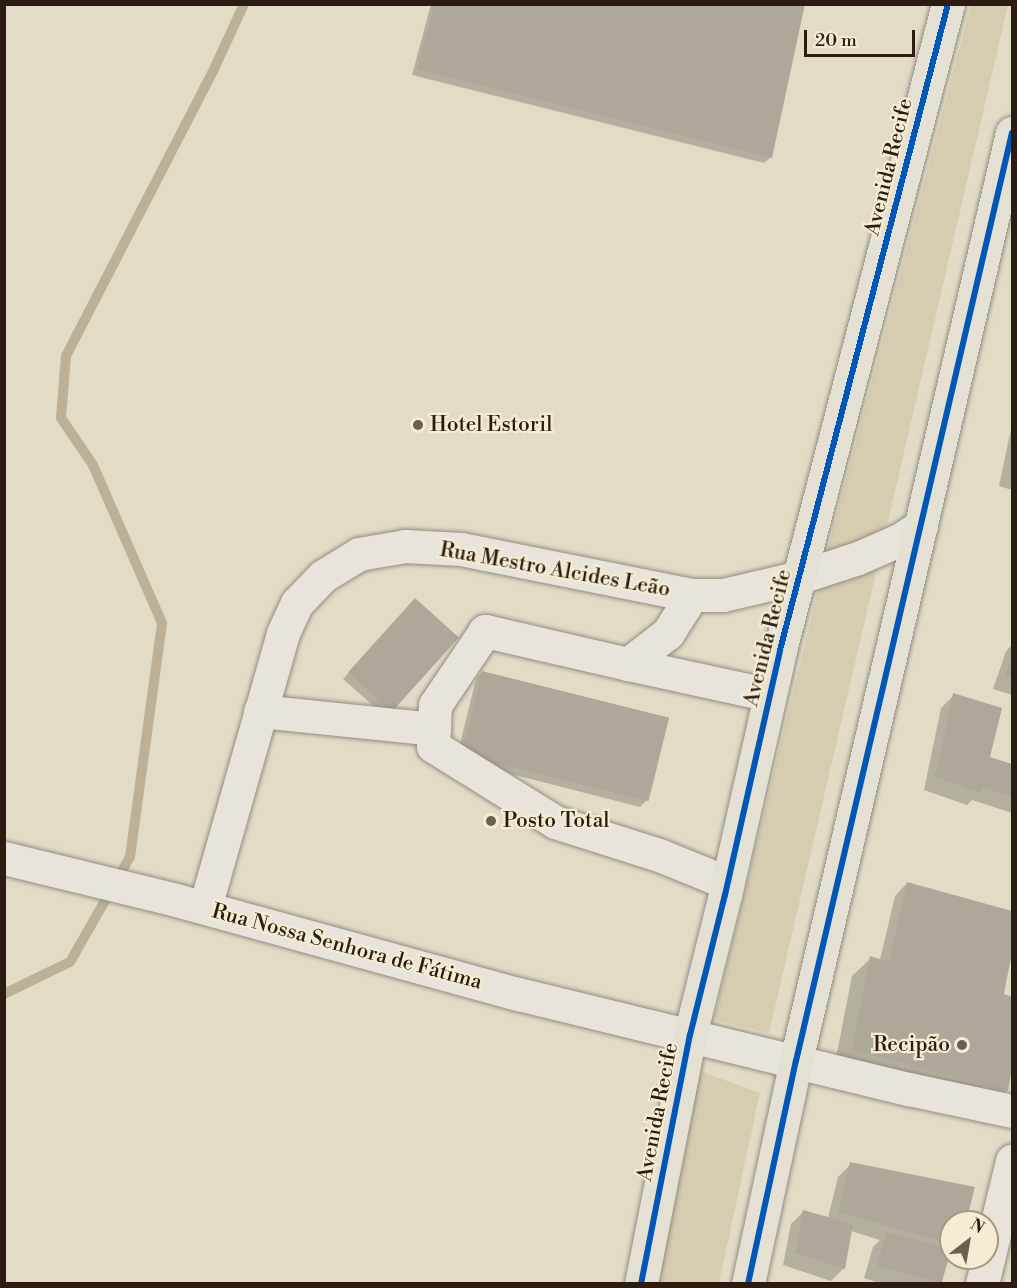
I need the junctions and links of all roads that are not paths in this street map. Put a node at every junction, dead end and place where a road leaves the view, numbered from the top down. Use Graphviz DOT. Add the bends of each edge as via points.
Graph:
graph roads {
  1 [pos="948,4"];
  2 [pos="1012,133"];
  3 [pos="921,526"];
  4 [pos="800,577"];
  5 [pos="692,595"];
  6 [pos="628,664"];
  7 [pos="770,695"];
  8 [pos="260,711"];
  9 [pos="434,729"];
  10 [pos="4,858"];
  11 [pos="728,884"];
  12 [pos="190,904"];
  13 [pos="690,1035"];
  14 [pos="796,1061"];
  15 [pos="1012,1111"];
  16 [pos="1012,1161"];
  17 [pos="641,1284"];
  18 [pos="748,1284"];
  19 [pos="982,1284"];
  1 -- 4 [label="main road, Avenida Recife"];
  2 -- 3 [label="main road"];
  3 -- 4 [label="street, Rua Mestro Alcides Leão" via="858,558"];
  3 -- 14 [label="main road"];
  4 -- 5 [label="street, Rua Mestro Alcides Leão" via="723,595"];
  4 -- 7 [label="main road, Avenida Recife"];
  5 -- 6 [label="street" via="668,633"];
  5 -- 8 [label="street, Rua Mestro Alcides Leão" via="461,549 405,546 359,554 323,576 297,603 283,633"];
  6 -- 7 [label="street"];
  6 -- 9 [label="street" via="484,631 435,705"];
  7 -- 11 [label="main road, Avenida Recife"];
  8 -- 9 [label="street"];
  8 -- 12 [label="street, Rua Mestro Alcides Leão"];
  9 -- 11 [label="street" via="433,746 555,822 658,855"];
  10 -- 12 [label="street, Rua Nossa Senhora de Fátima"];
  11 -- 13 [label="main road, Avenida Recife"];
  12 -- 13 [label="street, Rua Nossa Senhora de Fátima" via="518,994"];
  13 -- 14 [label="street, Rua Nossa Senhora de Fátima"];
  13 -- 17 [label="main road, Avenida Recife"];
  14 -- 15 [label="street, Rua Nossa Senhora de Fátima"];
  14 -- 18 [label="main road"];
  16 -- 19 [label="street"];
}
